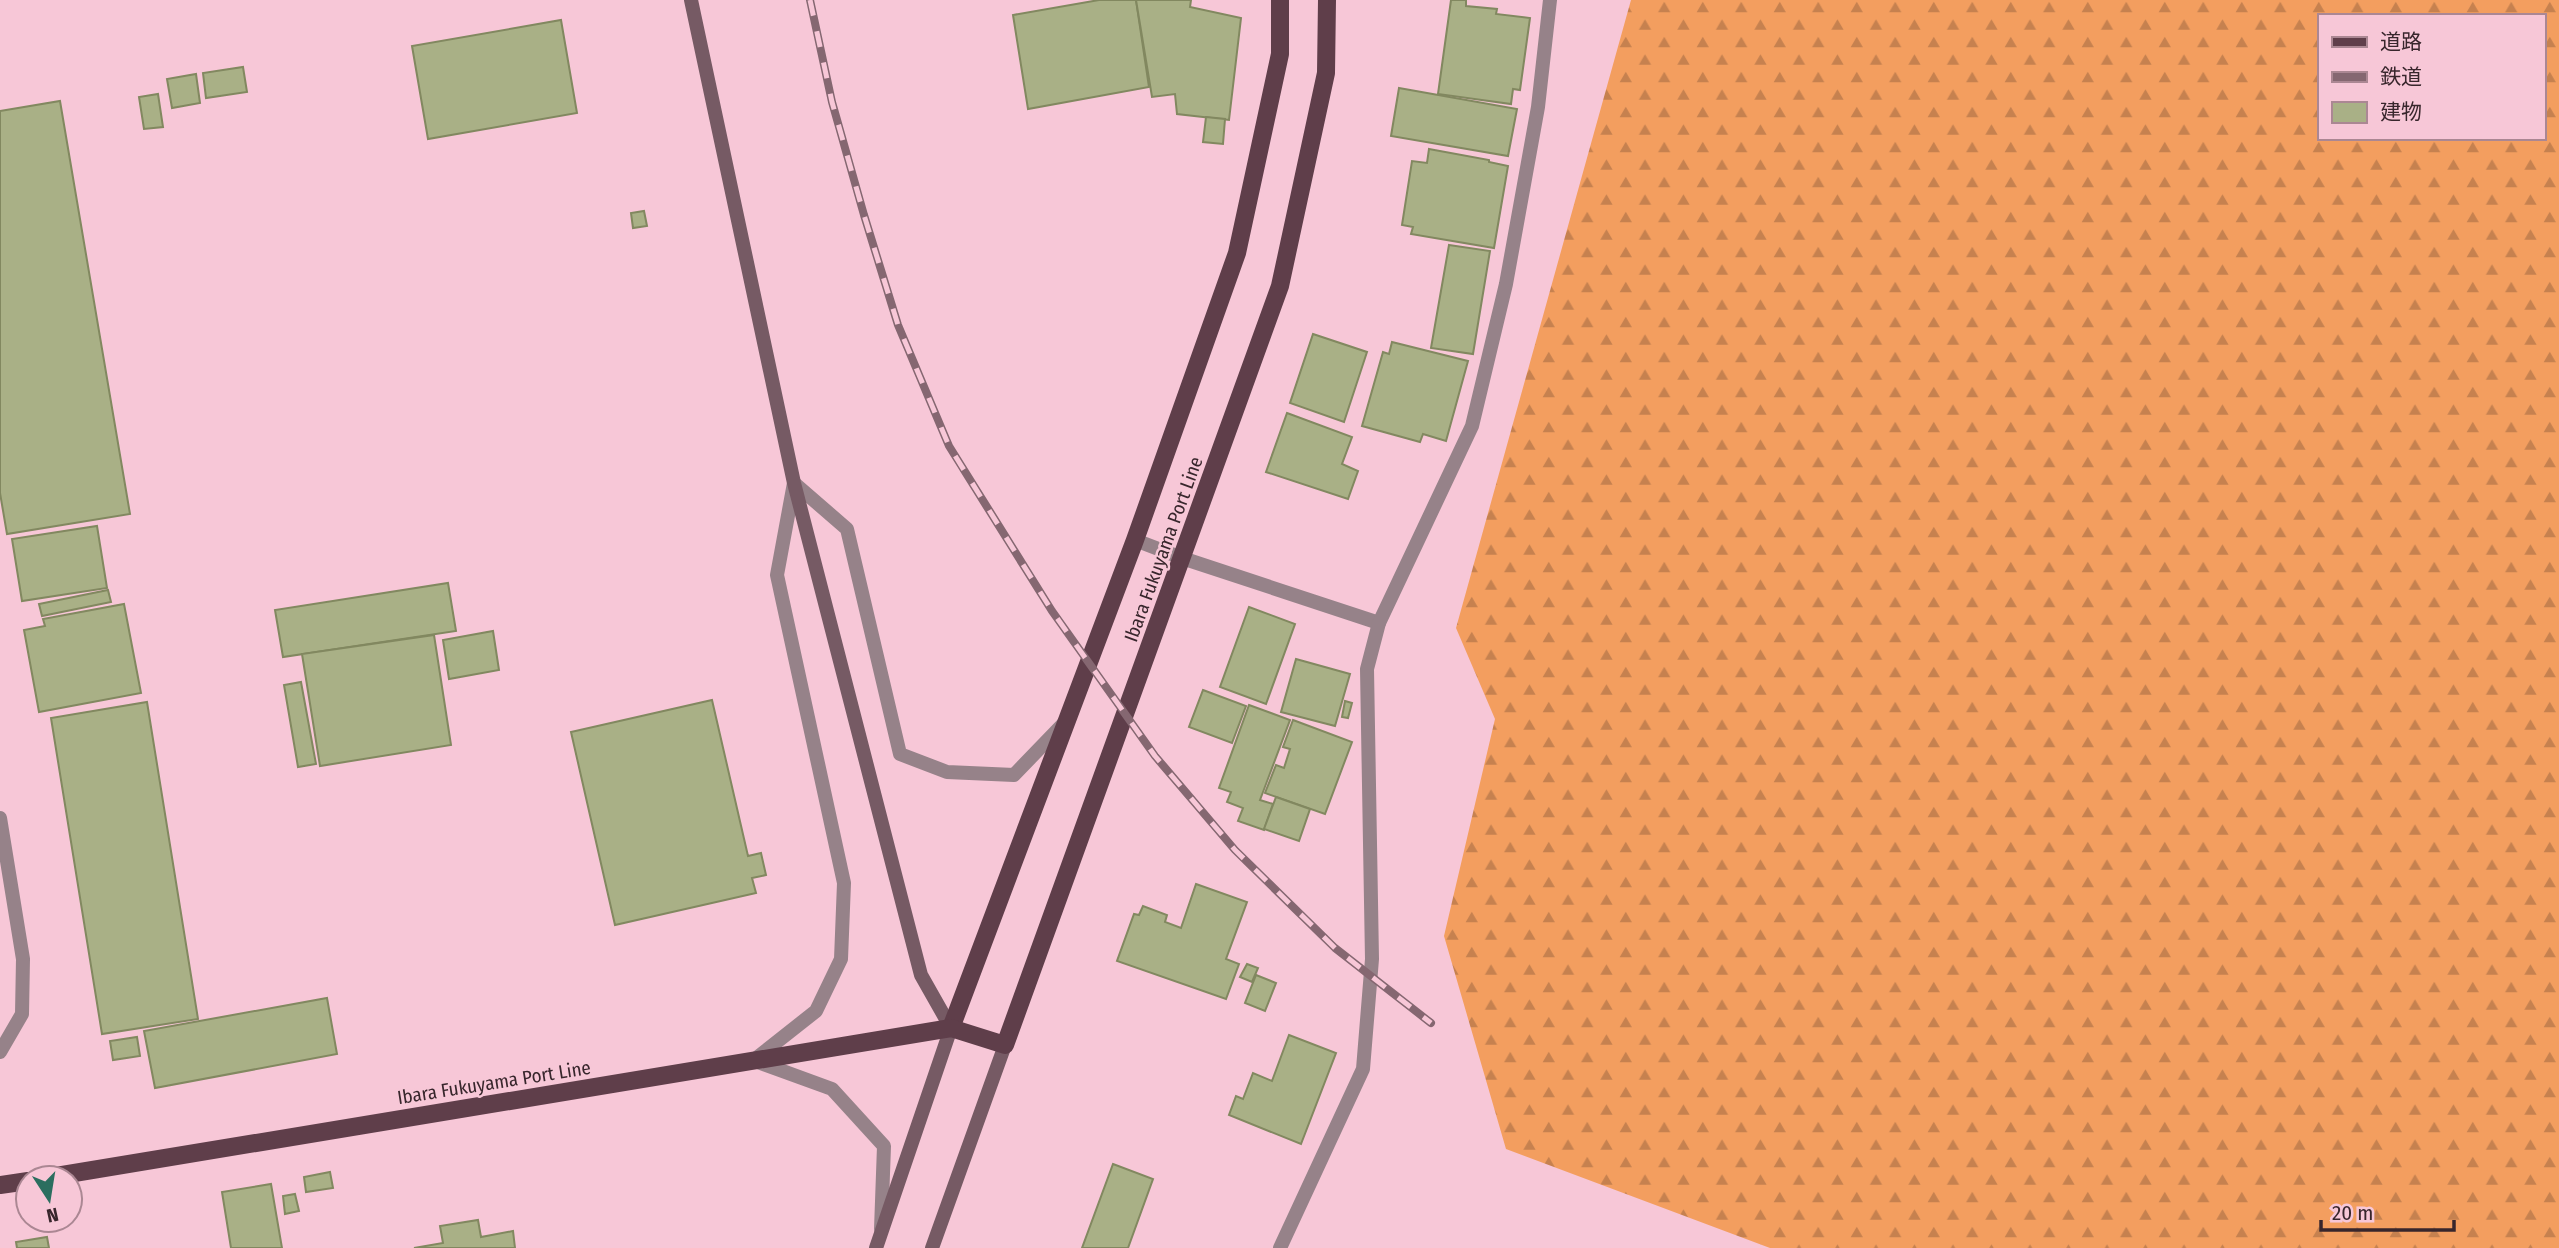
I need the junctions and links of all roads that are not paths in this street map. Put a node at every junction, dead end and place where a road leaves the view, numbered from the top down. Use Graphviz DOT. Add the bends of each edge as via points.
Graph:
graph roads {
  1 [pos="691,0"];
  2 [pos="1280,0"];
  3 [pos="1327,0"];
  4 [pos="1550,0"];
  5 [pos="794,483"];
  6 [pos="1135,540"];
  7 [pos="1182,558"];
  8 [pos="1378,622"];
  9 [pos="1068,719"];
  10 [pos="0,818"];
  11 [pos="951,1028"];
  12 [pos="1005,1045"];
  13 [pos="0,1052"];
  14 [pos="754,1060"];
  15 [pos="84,1171"];
  16 [pos="878,1242"];
  17 [pos="932,1248"];
  18 [pos="1280,1248"];
  1 -- 5 [label="street"];
  2 -- 6 [label="main road, Ibara Fukuyama Port Line" via="1280,54 1237,253"];
  3 -- 7 [label="main road, Ibara Fukuyama Port Line" via="1326,73 1280,286"];
  4 -- 8 [label="street" via="1535,121 1506,284 1472,426"];
  5 -- 9 [label="street" via="847,529 900,754 947,772 1014,775"];
  5 -- 11 [label="street" via="921,975"];
  5 -- 14 [label="street" via="777,575 844,883 841,958 816,1011"];
  6 -- 7 [label="street"];
  6 -- 9 [label="main road, Ibara Fukuyama Port Line"];
  7 -- 8 [label="street"];
  7 -- 12 [label="main road, Ibara Fukuyama Port Line"];
  8 -- 18 [label="street" via="1367,668 1372,959 1363,1069"];
  9 -- 11 [label="main road, Ibara Fukuyama Port Line"];
  10 -- 13 [label="street" via="23,960 22,1014"];
  11 -- 12 [label="main road, Ibara Fukuyama Port Line"];
  11 -- 14 [label="main road, Ibara Fukuyama Port Line"];
  11 -- 16 [label="street"];
  12 -- 17 [label="street"];
  14 -- 15 [label="main road, Ibara Fukuyama Port Line"];
  14 -- 16 [label="street" via="832,1089 884,1146"];
}
